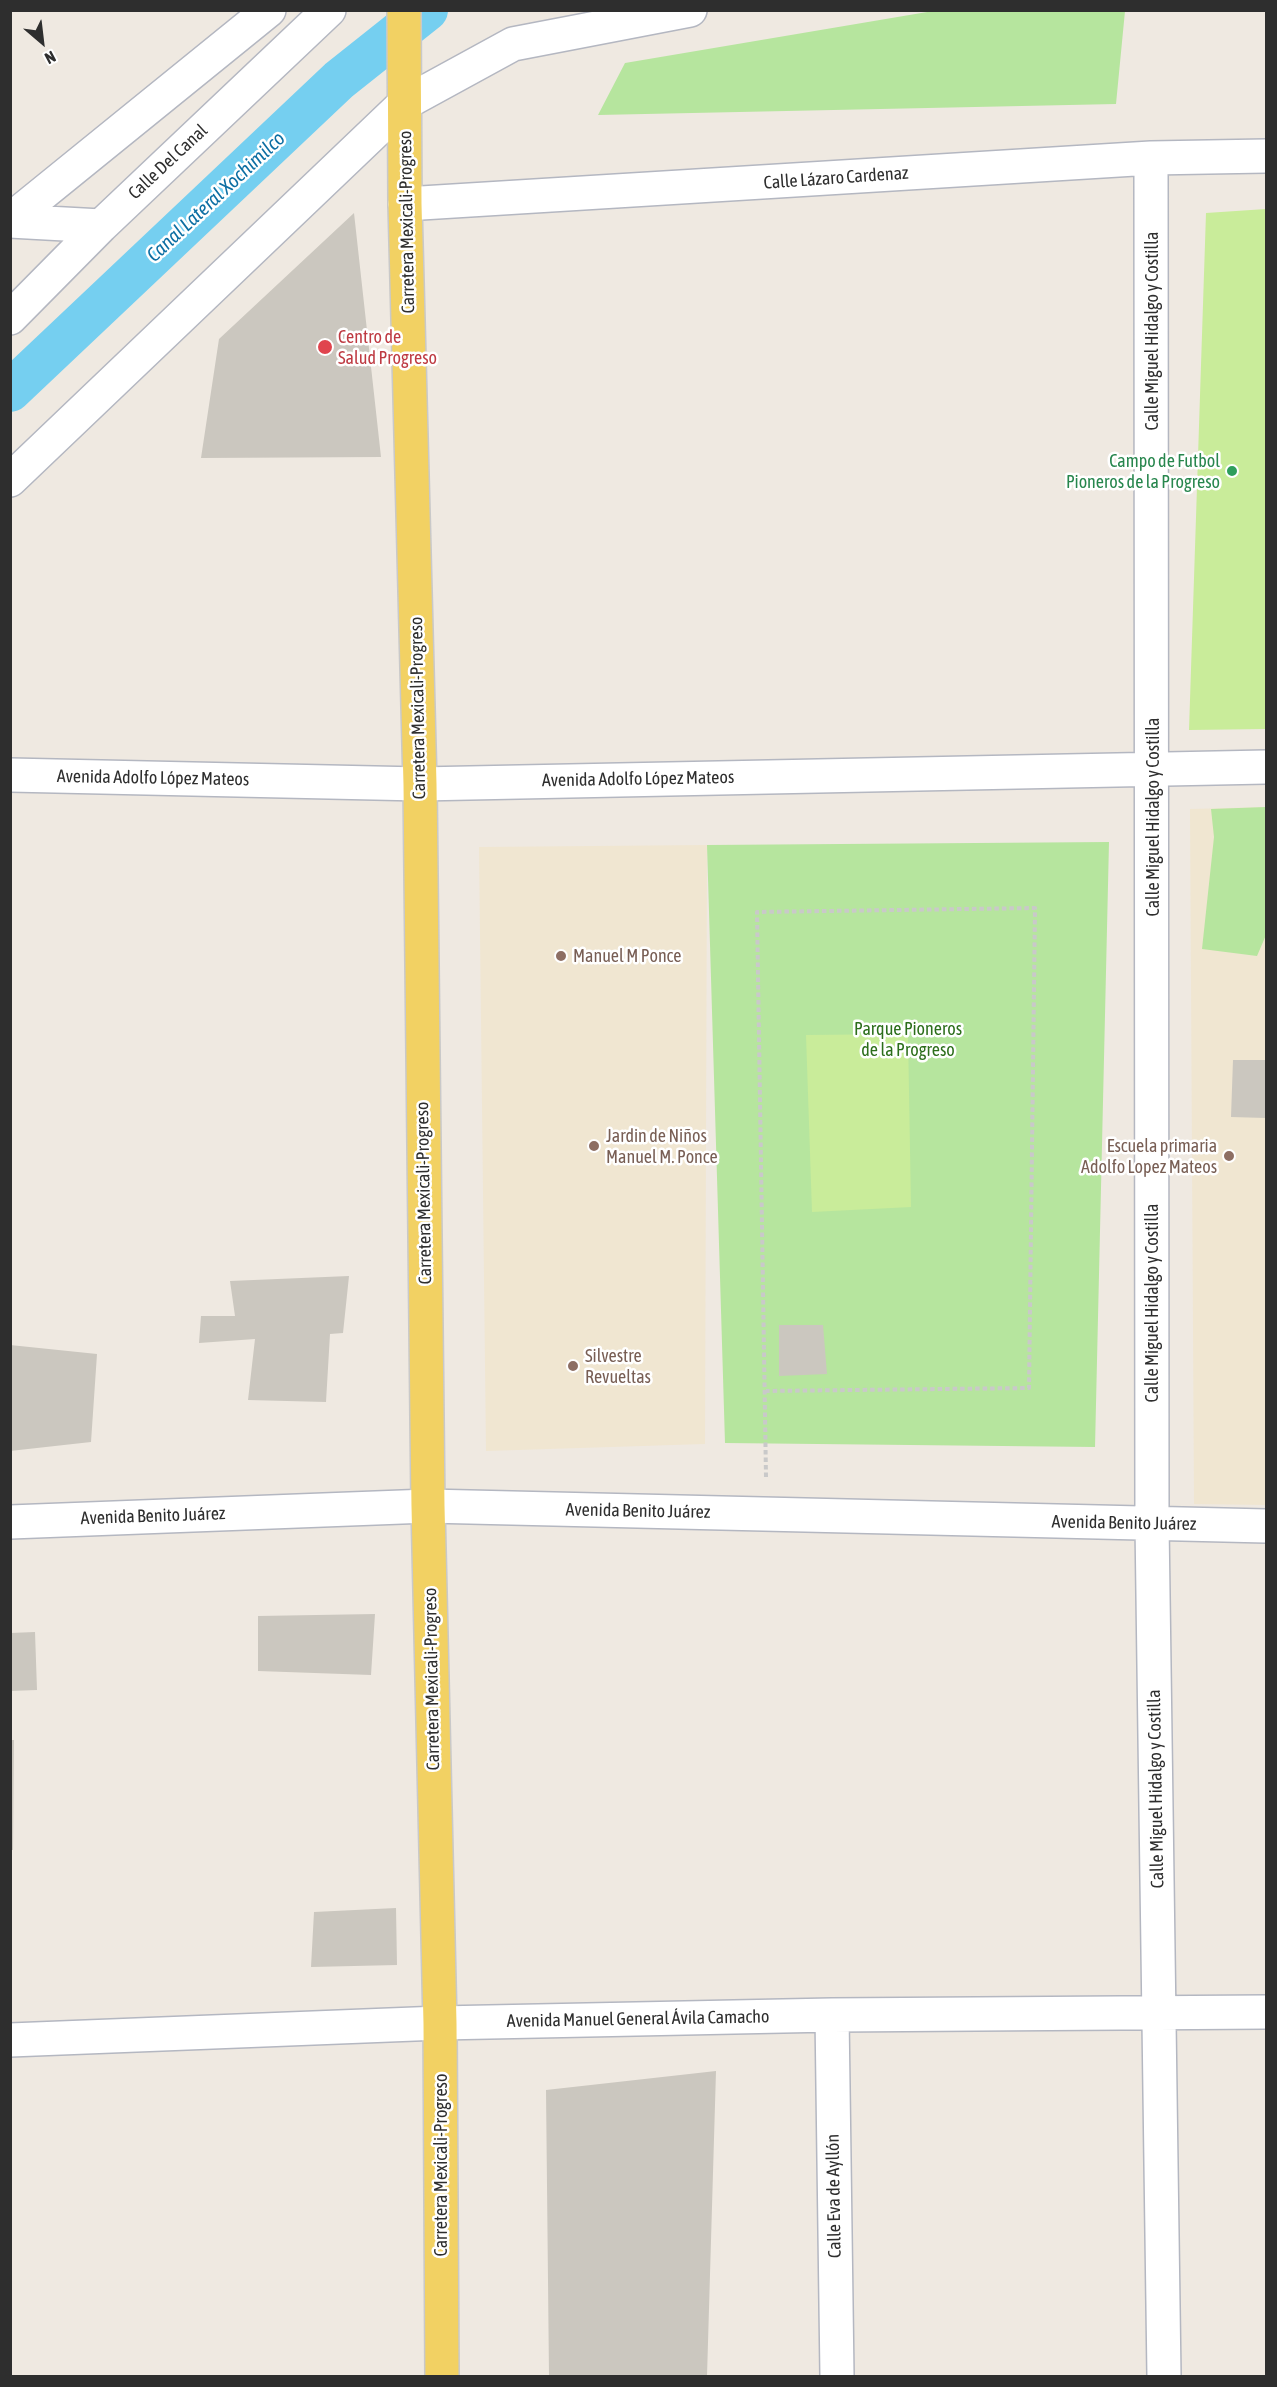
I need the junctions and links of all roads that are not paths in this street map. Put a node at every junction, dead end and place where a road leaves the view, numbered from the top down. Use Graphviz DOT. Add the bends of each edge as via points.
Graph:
graph roads {
  1 [pos="269,10"];
  2 [pos="330,10"];
  3 [pos="405,10"];
  4 [pos="690,10"];
  5 [pos="405,103"];
  6 [pos="1266,156"];
  7 [pos="1151,158"];
  8 [pos="405,204"];
  9 [pos="10,221"];
  10 [pos="101,226"];
  11 [pos="10,318"];
  12 [pos="10,480"];
  13 [pos="1266,767"];
  14 [pos="1153,769"];
  15 [pos="10,775"];
  16 [pos="420,784"];
  17 [pos="428,1506"];
  18 [pos="10,1522"];
  19 [pos="1152,1524"];
  20 [pos="1266,1526"];
  21 [pos="1266,2012"];
  22 [pos="1159,2013"];
  23 [pos="832,2015"];
  24 [pos="440,2023"];
  25 [pos="10,2040"];
  26 [pos="442,2376"];
  27 [pos="837,2376"];
  28 [pos="1164,2376"];
  1 -- 9 [label="street"];
  2 -- 10 [label="street, Calle Del Canal"];
  3 -- 5 [label="main road, Carretera Mexicali-Progreso"];
  4 -- 5 [label="street" via="513,44"];
  5 -- 8 [label="main road, Carretera Mexicali-Progreso"];
  5 -- 12 [label="street"];
  6 -- 7 [label="street, Calle Lázaro Cardenaz"];
  7 -- 8 [label="street, Calle Lázaro Cardenaz"];
  7 -- 14 [label="street, Calle Miguel Hidalgo y Costilla"];
  8 -- 16 [label="main road, Carretera Mexicali-Progreso"];
  9 -- 10 [label="street"];
  10 -- 11 [label="street, Calle Del Canal"];
  13 -- 14 [label="street, Avenida Adolfo López Mateos"];
  14 -- 16 [label="street, Avenida Adolfo López Mateos"];
  14 -- 19 [label="street, Calle Miguel Hidalgo y Costilla"];
  15 -- 16 [label="street, Avenida Adolfo López Mateos"];
  16 -- 17 [label="main road, Carretera Mexicali-Progreso"];
  17 -- 18 [label="street, Avenida Benito Juárez"];
  17 -- 19 [label="street, Avenida Benito Juárez"];
  17 -- 24 [label="main road, Carretera Mexicali-Progreso"];
  19 -- 20 [label="street, Avenida Benito Juárez"];
  19 -- 22 [label="street, Calle Miguel Hidalgo y Costilla"];
  21 -- 22 [label="street, Avenida Manuel General Ávila Camacho"];
  22 -- 23 [label="street, Avenida Manuel General Ávila Camacho"];
  22 -- 28 [label="street, Calle Miguel Hidalgo y Costilla"];
  23 -- 24 [label="street, Avenida Manuel General Ávila Camacho"];
  23 -- 27 [label="street, Calle Eva de Ayllón"];
  24 -- 25 [label="street, Avenida Manuel General Ávila Camacho"];
  24 -- 26 [label="main road, Carretera Mexicali-Progreso"];
}
